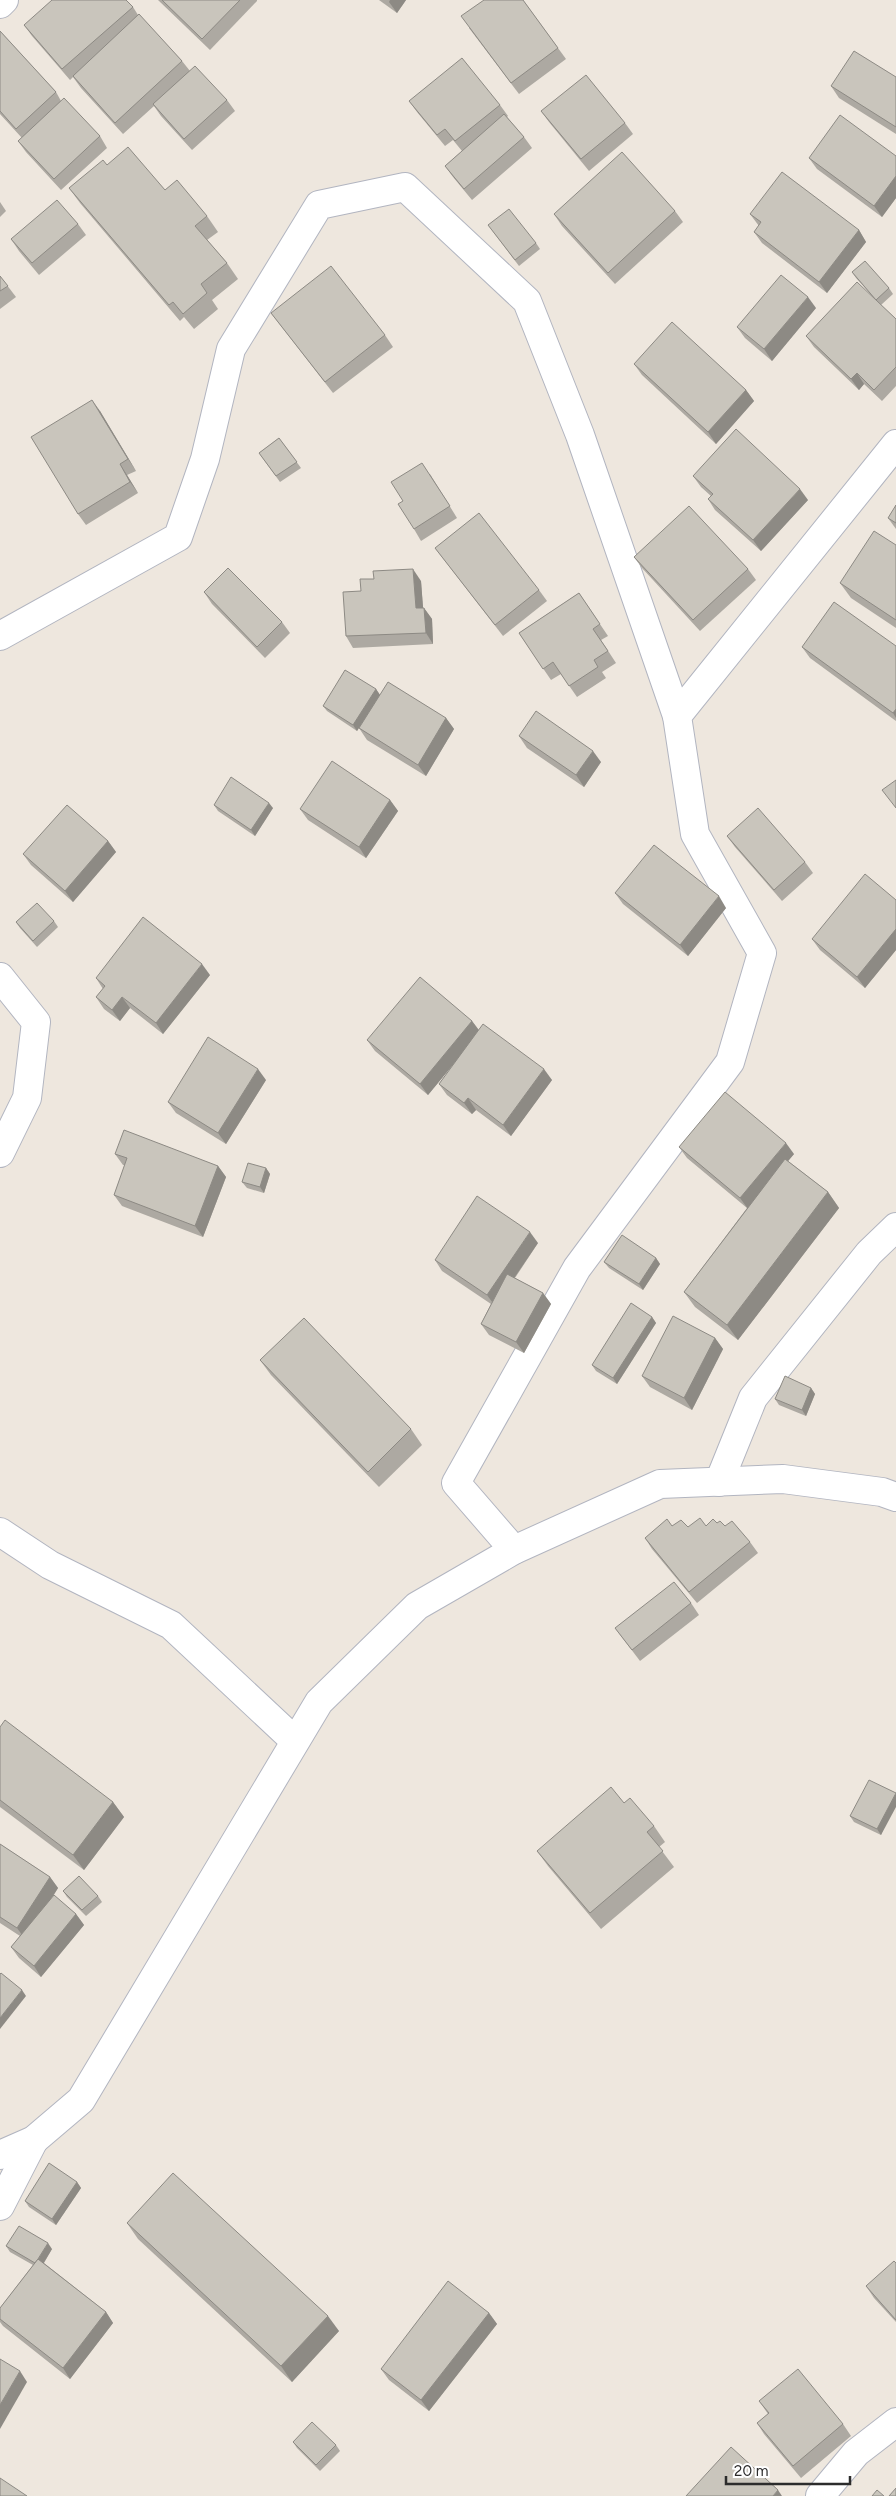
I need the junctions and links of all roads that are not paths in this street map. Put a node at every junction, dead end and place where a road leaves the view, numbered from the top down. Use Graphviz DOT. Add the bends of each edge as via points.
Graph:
graph roads {
  1 [pos="4,0"];
  2 [pos="0,4"];
  3 [pos="896,444"];
  4 [pos="0,636"];
  5 [pos="677,716"];
  6 [pos="0,977"];
  7 [pos="0,1153"];
  8 [pos="896,1227"];
  9 [pos="719,1482"];
  10 [pos="896,1497"];
  11 [pos="0,1532"];
  12 [pos="514,1550"];
  13 [pos="295,1741"];
  14 [pos="34,2140"];
  15 [pos="0,2155"];
  16 [pos="0,2206"];
  17 [pos="896,2422"];
  18 [pos="820,2496"];
  1 -- 2 [label="street"];
  3 -- 5 [label="street"];
  4 -- 5 [label="street" via="178,537 205,459 230,349 319,205 404,187 527,301 580,435"];
  5 -- 12 [label="street" via="695,834 762,952 730,1062 577,1268 456,1483"];
  6 -- 7 [label="street" via="36,1022 28,1098"];
  8 -- 9 [label="street" via="869,1253 753,1398"];
  9 -- 10 [label="street" via="783,1479 882,1492"];
  9 -- 12 [label="street" via="660,1484"];
  11 -- 13 [label="street" via="50,1565 170,1624"];
  12 -- 13 [label="street" via="417,1606 319,1702"];
  13 -- 14 [label="street" via="81,2100"];
  14 -- 15 [label="street"];
  14 -- 16 [label="street"];
  17 -- 18 [label="street" via="856,2453"];
}
